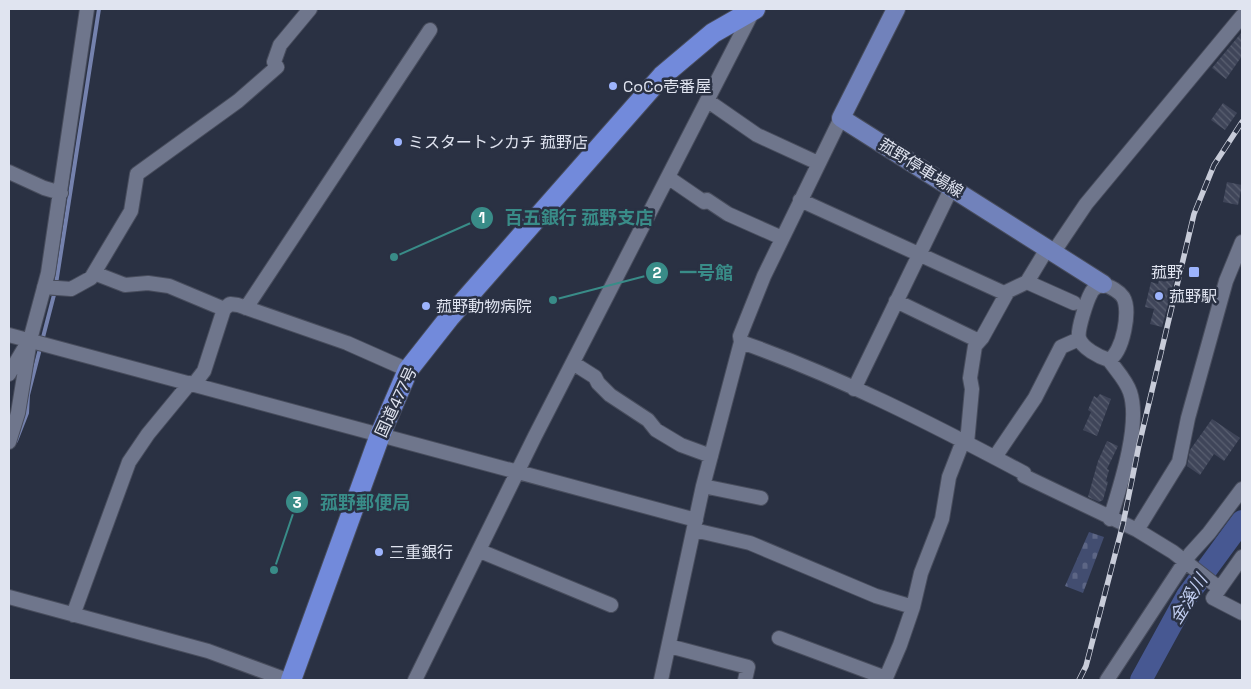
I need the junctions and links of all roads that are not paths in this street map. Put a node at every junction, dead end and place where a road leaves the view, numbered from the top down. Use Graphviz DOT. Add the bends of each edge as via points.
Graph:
graph roads {
  1 [pos="87,9"];
  2 [pos="310,9"];
  3 [pos="755,9"];
  4 [pos="896,9"];
  5 [pos="1242,16"];
  6 [pos="430,30"];
  7 [pos="708,101"];
  8 [pos="841,118"];
  9 [pos="818,164"];
  10 [pos="9,172"];
  11 [pos="669,178"];
  12 [pos="952,187"];
  13 [pos="61,193"];
  14 [pos="800,200"];
  15 [pos="782,238"];
  16 [pos="1242,242"];
  17 [pos="1050,251"];
  18 [pos="919,253"];
  19 [pos="94,273"];
  20 [pos="1027,282"];
  21 [pos="1103,284"];
  22 [pos="51,289"];
  23 [pos="1006,292"];
  24 [pos="896,301"];
  25 [pos="1074,303"];
  26 [pos="246,308"];
  27 [pos="224,309"];
  28 [pos="9,335"];
  29 [pos="1079,340"];
  30 [pos="31,341"];
  31 [pos="979,341"];
  32 [pos="740,342"];
  33 [pos="1109,360"];
  34 [pos="573,363"];
  35 [pos="408,370"];
  36 [pos="9,374"];
  37 [pos="192,384"];
  38 [pos="854,389"];
  39 [pos="380,435"];
  40 [pos="9,442"];
  41 [pos="965,442"];
  42 [pos="711,456"];
  43 [pos="995,457"];
  44 [pos="519,472"];
  45 [pos="703,486"];
  46 [pos="1242,488"];
  47 [pos="761,498"];
  48 [pos="1110,519"];
  49 [pos="695,525"];
  50 [pos="1137,530"];
  51 [pos="480,551"];
  52 [pos="1242,557"];
  53 [pos="1188,563"];
  54 [pos="1217,585"];
  55 [pos="9,597"];
  56 [pos="612,605"];
  57 [pos="913,607"];
  58 [pos="1242,613"];
  59 [pos="73,615"];
  60 [pos="779,638"];
  61 [pos="669,646"];
  62 [pos="885,679"];
  63 [pos="287,680"];
  64 [pos="291,680"];
  65 [pos="415,680"];
  66 [pos="661,680"];
  67 [pos="745,680"];
  68 [pos="1107,680"];
  1 -- 13 [label="street"];
  2 -- 19 [label="street" via="280,45 274,62 277,67 238,101 137,174 131,211"];
  3 -- 7 [label="street"];
  3 -- 35 [label="highway, 国道477号" via="712,33 662,76"];
  4 -- 8 [label="main road"];
  5 -- 17 [label="street"];
  6 -- 26 [label="street"];
  7 -- 9 [label="street" via="757,136"];
  7 -- 11 [label="street"];
  8 -- 9 [label="street"];
  8 -- 12 [label="main road, 菰野停車場線"];
  9 -- 14 [label="street"];
  10 -- 13 [label="street"];
  11 -- 15 [label="street" via="704,202 707,200 728,214"];
  11 -- 34 [label="street"];
  12 -- 17 [label="main road, 菰野停車場線"];
  12 -- 18 [label="street"];
  13 -- 22 [label="street"];
  14 -- 15 [label="street"];
  14 -- 18 [label="street"];
  15 -- 32 [label="street" via="749,310"];
  16 -- 50 [label="street" via="1226,281 1179,462"];
  17 -- 20 [label="street"];
  17 -- 21 [label="main road, 菰野停車場線"];
  18 -- 23 [label="street"];
  18 -- 24 [label="street"];
  19 -- 22 [label="street" via="79,287"];
  19 -- 27 [label="street" via="125,285 148,283 168,286"];
  20 -- 23 [label="street"];
  20 -- 25 [label="street"];
  21 -- 29 [label="street" via="1091,292 1078,332"];
  21 -- 33 [label="street" via="1119,292 1126,307 1119,350"];
  22 -- 30 [label="street"];
  23 -- 31 [label="street"];
  24 -- 31 [label="street"];
  24 -- 38 [label="street"];
  26 -- 27 [label="street" via="230,304"];
  26 -- 35 [label="street" via="347,343"];
  27 -- 37 [label="street" via="204,372"];
  28 -- 30 [label="street"];
  29 -- 33 [label="street"];
  29 -- 43 [label="street" via="1061,347 1035,398"];
  30 -- 36 [label="street"];
  30 -- 37 [label="street"];
  30 -- 40 [label="street"];
  31 -- 41 [label="street" via="975,346 970,378 972,389"];
  32 -- 38 [label="street" via="791,360"];
  32 -- 42 [label="street"];
  33 -- 48 [label="street" via="1128,386 1133,402 1125,472"];
  34 -- 42 [label="street" via="595,377 610,395 648,420 656,430 681,445"];
  34 -- 44 [label="street"];
  35 -- 39 [label="highway, 国道477号"];
  37 -- 39 [label="street"];
  37 -- 59 [label="street" via="148,434 129,462"];
  38 -- 41 [label="street"];
  39 -- 44 [label="street"];
  39 -- 64 [label="highway, 国道477号"];
  41 -- 43 [label="street"];
  41 -- 57 [label="street" via="950,477 942,520 921,573"];
  42 -- 45 [label="street"];
  43 -- 48 [label="street" via="1024,472 1024,476"];
  44 -- 49 [label="street"];
  44 -- 51 [label="street"];
  45 -- 47 [label="street"];
  45 -- 49 [label="street"];
  46 -- 53 [label="street"];
  48 -- 50 [label="street"];
  49 -- 57 [label="street" via="750,543 876,596"];
  49 -- 61 [label="street"];
  50 -- 53 [label="street"];
  51 -- 56 [label="street"];
  51 -- 65 [label="street"];
  52 -- 54 [label="street"];
  53 -- 54 [label="street"];
  53 -- 68 [label="street"];
  54 -- 58 [label="street" via="1213,598"];
  55 -- 59 [label="street"];
  57 -- 62 [label="street"];
  59 -- 63 [label="street" via="208,651"];
  60 -- 62 [label="street"];
  61 -- 66 [label="street"];
  61 -- 67 [label="street" via="748,667"];
}
